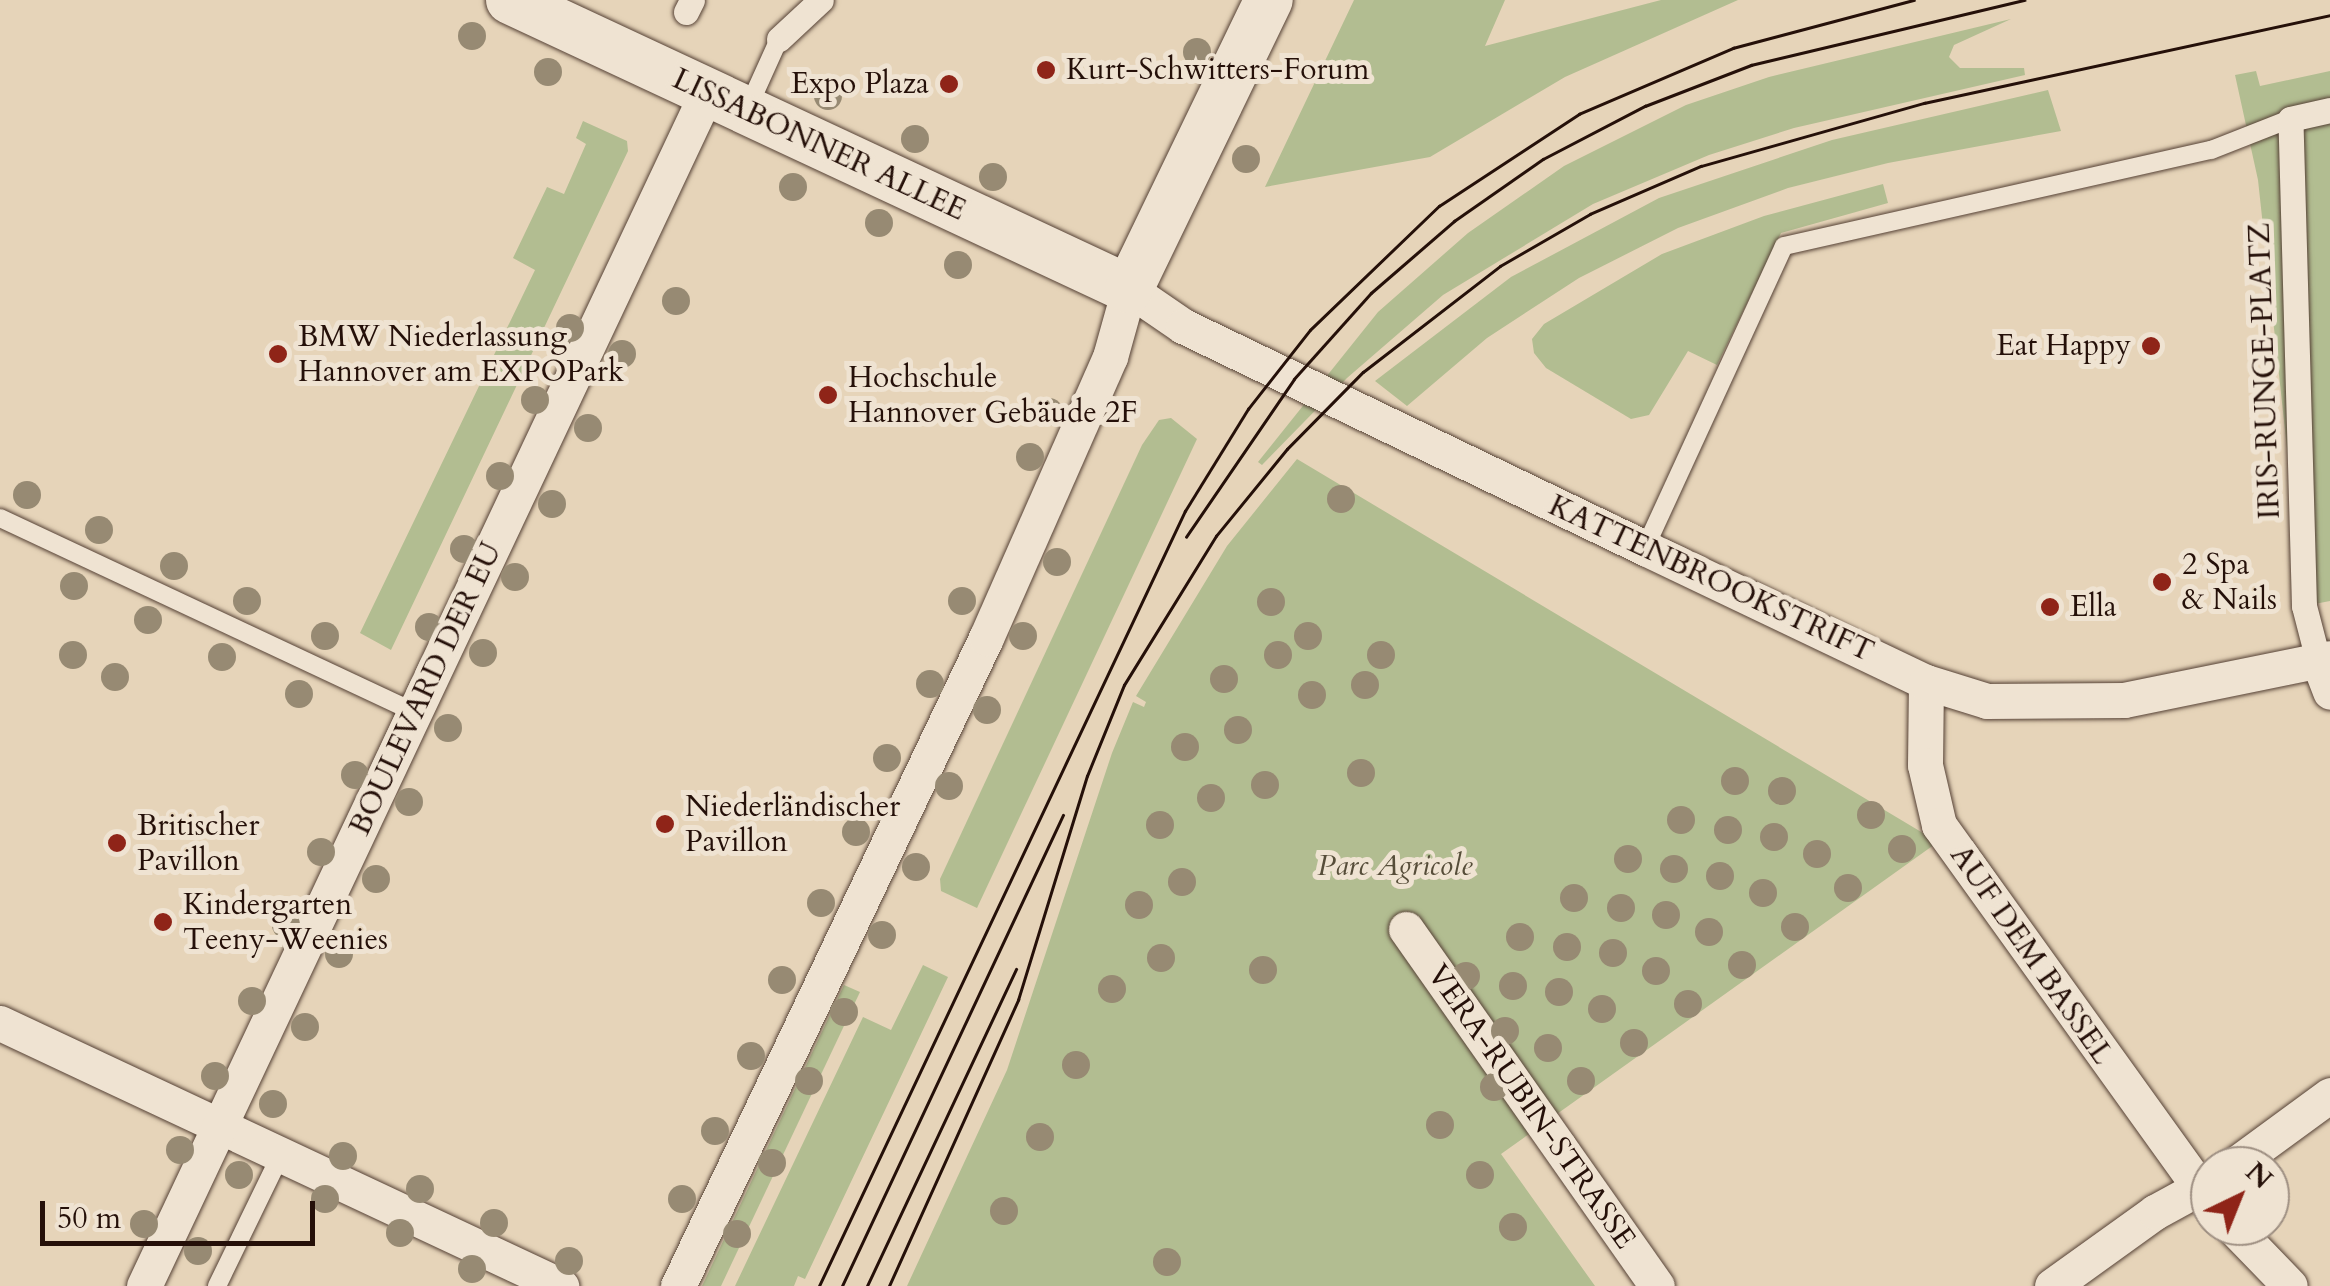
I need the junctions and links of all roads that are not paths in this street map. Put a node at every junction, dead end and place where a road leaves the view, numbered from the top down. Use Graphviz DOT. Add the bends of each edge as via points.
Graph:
graph roads {
  1 [pos="510,0"];
  2 [pos="821,0"];
  3 [pos="1269,0"];
  4 [pos="779,39"];
  5 [pos="727,101"];
  6 [pos="2330,110"];
  7 [pos="2290,119"];
  8 [pos="1129,289"];
  9 [pos="0,518"];
  10 [pos="1644,548"];
  11 [pos="2326,670"];
  12 [pos="1926,682"];
  13 [pos="415,712"];
  14 [pos="1406,929"];
  15 [pos="0,1023"];
  16 [pos="2330,1095"];
  17 [pos="220,1126"];
  18 [pos="2260,1146"];
  19 [pos="280,1154"];
  20 [pos="2190,1169"];
  21 [pos="2190,1198"];
  22 [pos="2251,1246"];
  23 [pos="144,1286"];
  24 [pos="218,1286"];
  25 [pos="562,1286"];
  26 [pos="678,1286"];
  27 [pos="1657,1286"];
  28 [pos="2052,1286"];
  29 [pos="2290,1286"];
  1 -- 5 [label="main road, LISSABONNER ALLEE"];
  2 -- 4 [label="street"];
  3 -- 8 [label="main road"];
  4 -- 5 [label="lane"];
  5 -- 8 [label="main road, LISSABONNER ALLEE"];
  5 -- 13 [label="street, BOULEVARD DER EU"];
  6 -- 7 [label="street"];
  7 -- 10 [label="lane" via="2211,150 1784,246"];
  7 -- 11 [label="street, IRIS-RUNGE-PLATZ" via="2304,606"];
  8 -- 10 [label="street, KATTENBROOKSTRIFT" via="1183,326"];
  8 -- 26 [label="street" via="1110,357 986,638"];
  9 -- 13 [label="lane"];
  10 -- 12 [label="street, KATTENBROOKSTRIFT"];
  11 -- 12 [label="street, KATTENBROOKSTRIFT" via="2055,705 1987,701"];
  12 -- 20 [label="street, AUF DEM BASSEL" via="1925,766 1939,825"];
  13 -- 17 [label="street, BOULEVARD DER EU"];
  14 -- 27 [label="street, VERA-RUBIN-STRASSE"];
  15 -- 17 [label="street"];
  16 -- 18 [label="street"];
  17 -- 19 [label="street"];
  17 -- 23 [label="street, BOULEVARD DER EU"];
  19 -- 24 [label="lane"];
  19 -- 25 [label="street"];
  21 -- 28 [label="street" via="2155,1212"];
  22 -- 29 [label="street"];
}
